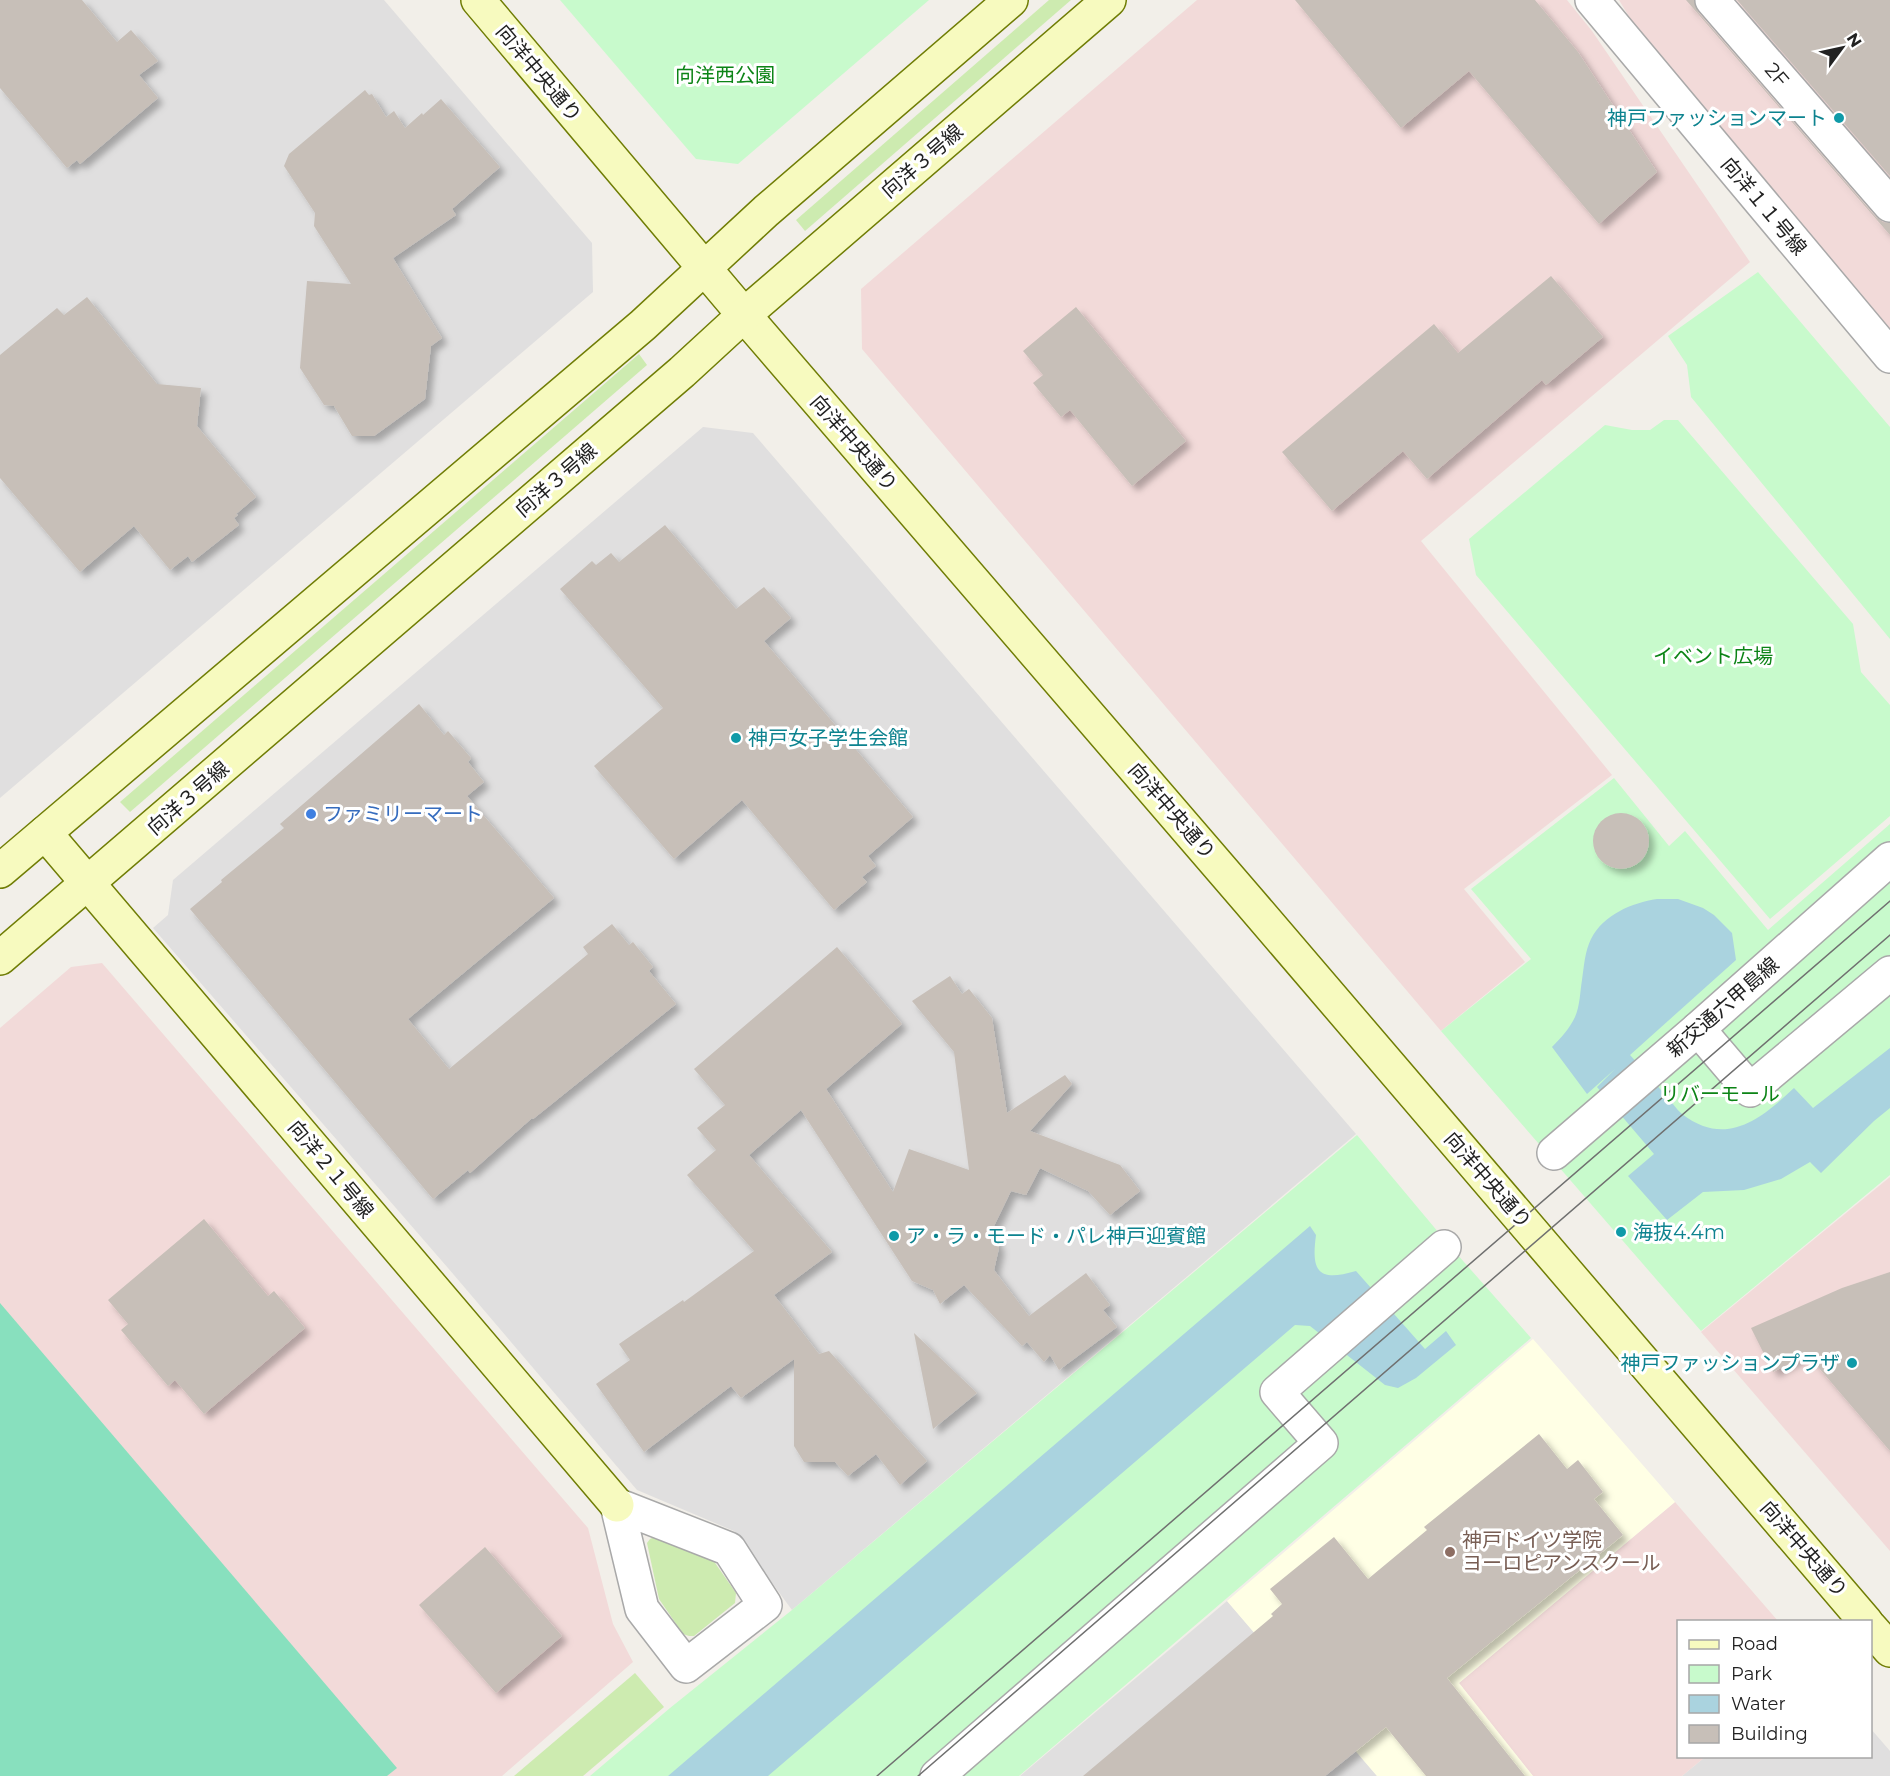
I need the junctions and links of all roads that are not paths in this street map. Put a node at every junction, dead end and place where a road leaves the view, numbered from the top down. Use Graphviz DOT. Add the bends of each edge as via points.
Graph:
graph roads {
  1 [pos="477,0"];
  2 [pos="1011,0"];
  3 [pos="1109,0"];
  4 [pos="1592,0"];
  5 [pos="1712,0"];
  6 [pos="1890,205"];
  7 [pos="704,268"];
  8 [pos="744,315"];
  9 [pos="1890,356"];
  10 [pos="45,833"];
  11 [pos="1890,860"];
  12 [pos="0,872"];
  13 [pos="87,884"];
  14 [pos="0,958"];
  15 [pos="1890,973"];
  16 [pos="1698,1029"];
  17 [pos="1554,1153"];
  18 [pos="1444,1248"];
  19 [pos="617,1505"];
  20 [pos="1864,1620"];
  21 [pos="1872,1629"];
  22 [pos="1890,1650"];
  23 [pos="938,1776"];
  1 -- 7 [label="street, 向洋中央通り"];
  2 -- 7 [label="street"];
  3 -- 8 [label="street, 向洋３号線"];
  4 -- 9 [label="street, 向洋１１号線"];
  5 -- 6 [label="street, 2F"];
  7 -- 8 [label="street, 向洋中央通り"];
  7 -- 10 [label="street" via="634,333"];
  8 -- 13 [label="street, 向洋３号線"];
  8 -- 20 [label="street, 向洋中央通り"];
  10 -- 12 [label="street"];
  10 -- 13 [label="street, 向洋２１号線"];
  11 -- 16 [label="street, 新交通六甲島線"];
  13 -- 14 [label="street, 向洋３号線"];
  13 -- 19 [label="street, 向洋２１号線"];
  15 -- 16 [label="street" via="1750,1090"];
  16 -- 17 [label="street, 新交通六甲島線"];
  18 -- 23 [label="street" via="1277,1392 1321,1443"];
  19 -- 19 [label="street, 向洋２１号線" via="729,1549 765,1605 686,1666 642,1609"];
  21 -- 22 [label="street"];
}
